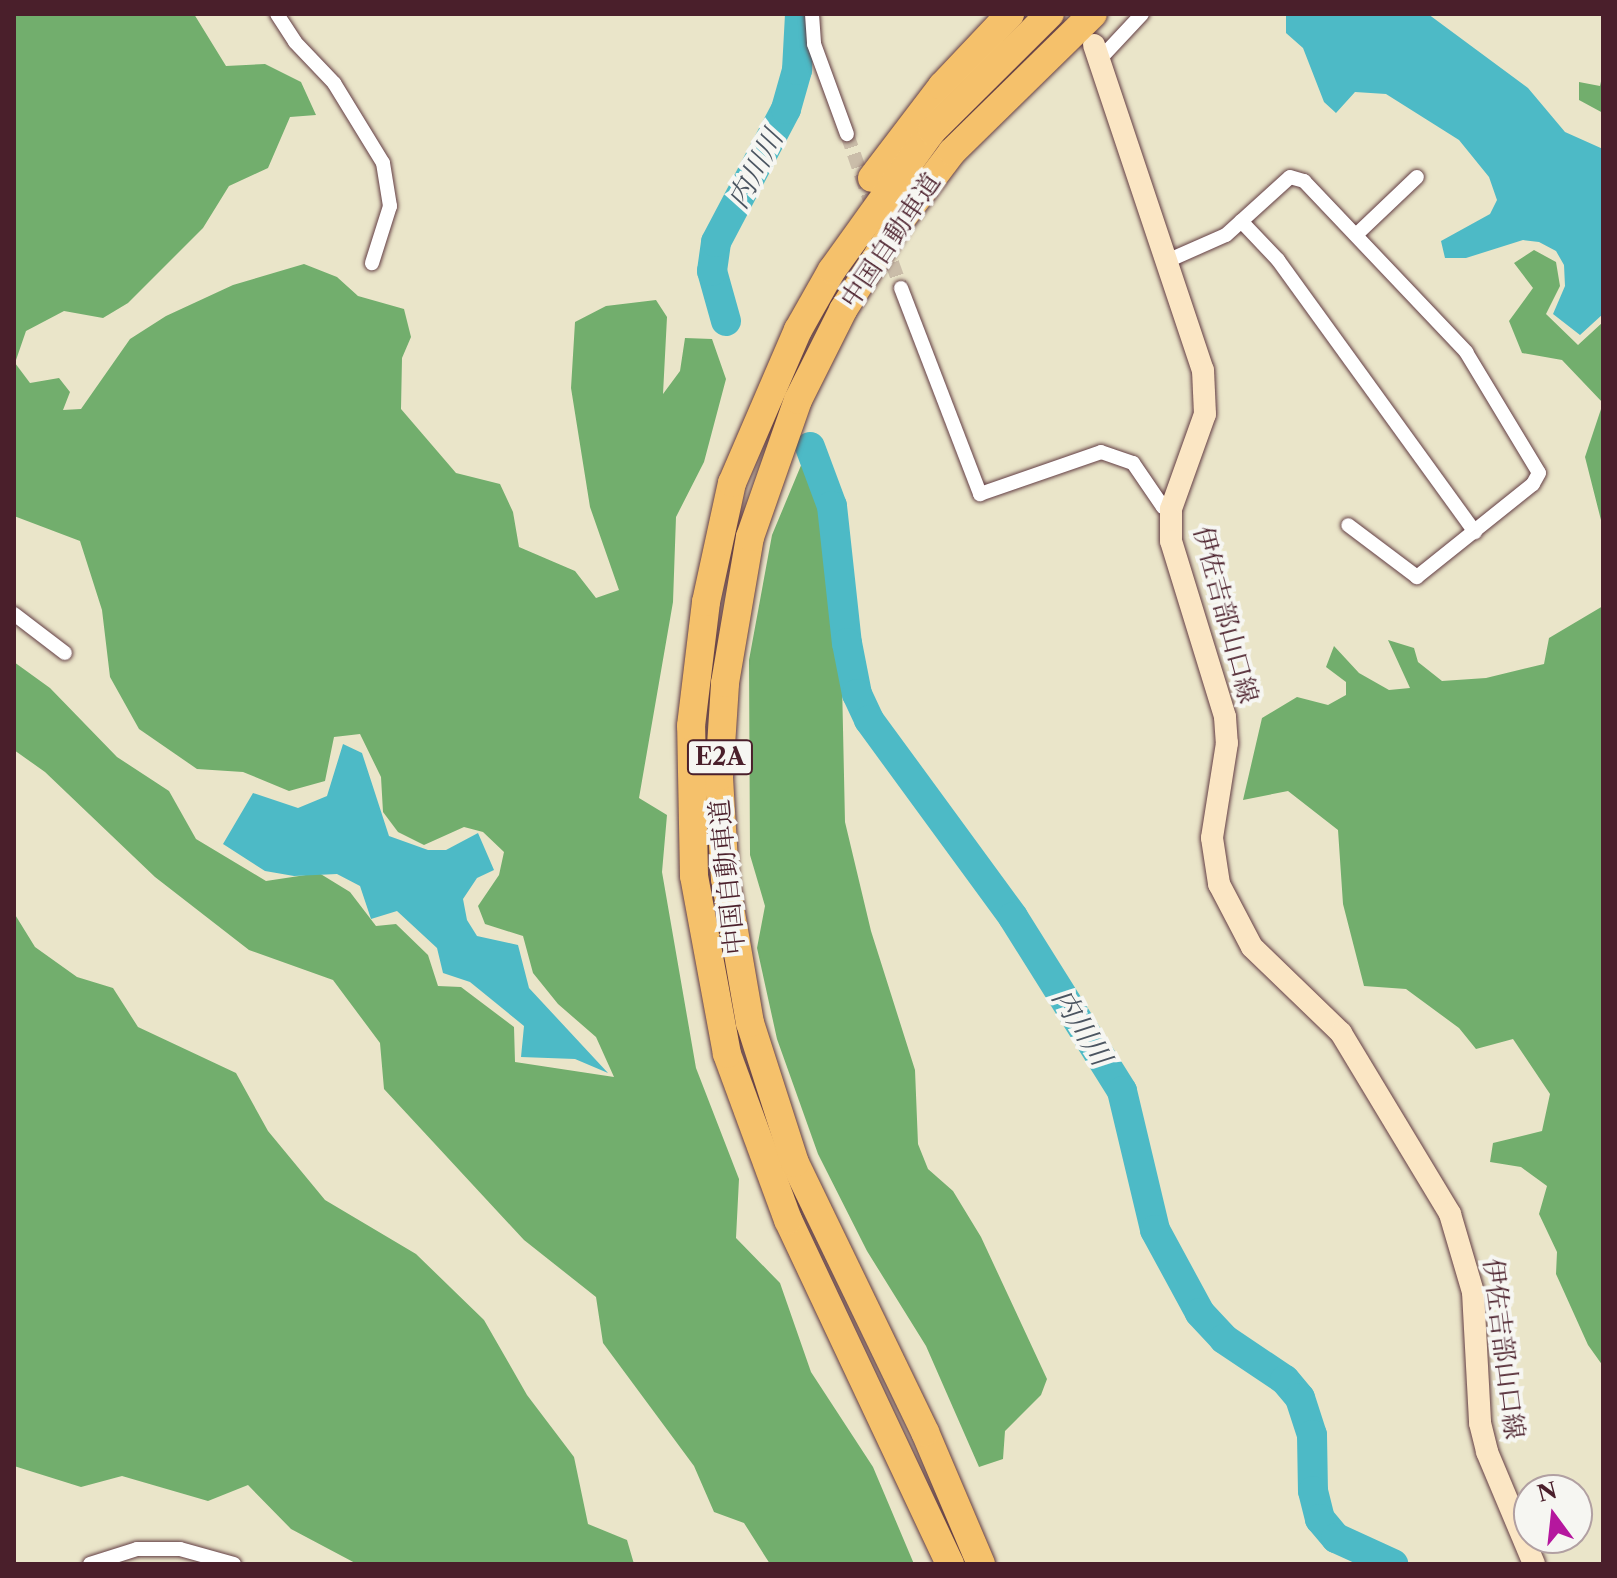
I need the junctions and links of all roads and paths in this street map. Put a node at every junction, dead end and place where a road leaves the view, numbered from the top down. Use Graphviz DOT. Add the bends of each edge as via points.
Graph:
graph roads {
  1 [pos="277,14"];
  2 [pos="812,14"];
  3 [pos="1010,14"];
  4 [pos="1050,14"];
  5 [pos="1093,14"];
  6 [pos="1142,14"];
  7 [pos="1096,53"];
  8 [pos="847,134"];
  9 [pos="1417,177"];
  10 [pos="1241,221"];
  11 [pos="1356,235"];
  12 [pos="1167,261"];
  13 [pos="372,263"];
  14 [pos="901,288"];
  15 [pos="742,456"];
  16 [pos="1171,509"];
  17 [pos="1348,525"];
  18 [pos="1475,532"];
  19 [pos="14,614"];
  20 [pos="65,653"];
  21 [pos="90,1564"];
  22 [pos="234,1564"];
  23 [pos="950,1564"];
  24 [pos="981,1564"];
  25 [pos="1534,1564"];
  1 -- 13 [label="street" via="334,83 383,163 390,206"];
  2 -- 8 [label="street" via="814,44"];
  3 -- 15 [label="highway" via="942,86 849,211 792,313"];
  4 -- 15 [label="highway, 中国自動車道 / E2A" via="981,77 888,186 798,330"];
  5 -- 24 [label="highway, 中国自動車道 / E2A" via="952,152 843,310 798,400 750,537 725,683 719,777 723,853 750,1023 795,1163 925,1432"];
  6 -- 7 [label="street"];
  7 -- 12 [label="main road, 伊佐吉部山口線"];
  9 -- 11 [label="street"];
  10 -- 11 [label="street" via="1290,177 1304,181"];
  10 -- 12 [label="street" via="1226,235"];
  10 -- 18 [label="street" via="1278,260"];
  11 -- 18 [label="street" via="1466,352 1534,459 1539,473 1533,484"];
  12 -- 16 [label="main road, 伊佐吉部山口線" via="1206,393 1197,442"];
  14 -- 16 [label="street" via="980,494 1101,452 1133,463 1163,507"];
  15 -- 23 [label="highway, 中国自動車道 / E2A" via="719,535 696,668 690,797 700,928 727,1054 768,1172"];
  16 -- 25 [label="main road, 伊佐吉部山口線" via="1177,565 1225,717 1227,743 1212,838 1219,884 1252,947 1341,1033 1450,1214 1473,1292 1480,1423 1497,1482"];
  17 -- 18 [label="street" via="1417,577"];
  19 -- 20 [label="street"];
  21 -- 22 [label="street" via="137,1549 180,1549"];
}
